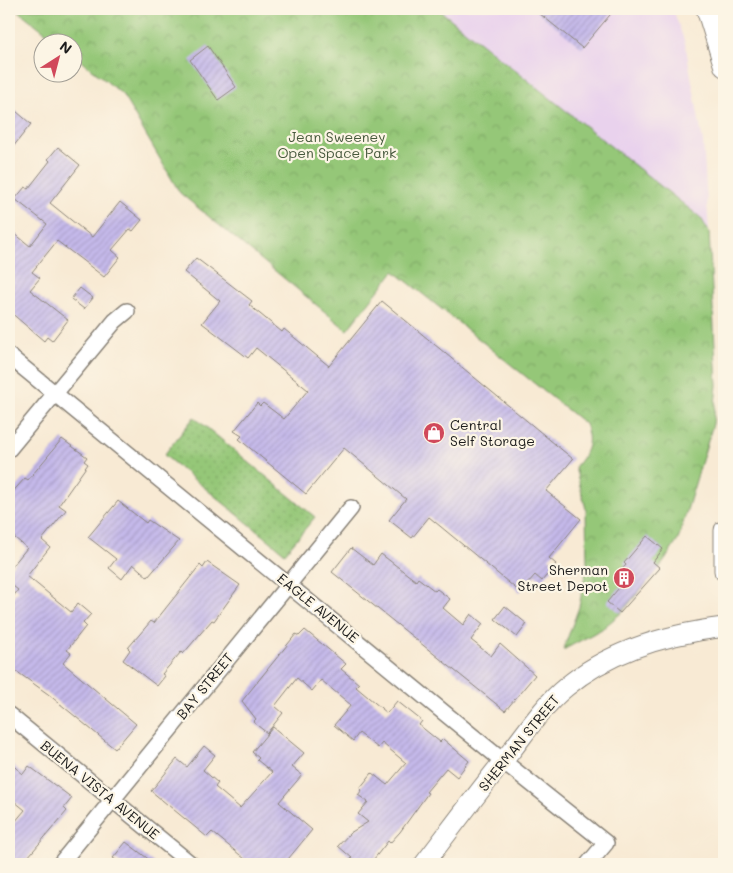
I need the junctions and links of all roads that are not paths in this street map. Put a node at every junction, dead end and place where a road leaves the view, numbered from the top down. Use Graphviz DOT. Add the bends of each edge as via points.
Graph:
graph roads {
  1 [pos="706,9"];
  2 [pos="724,67"];
  3 [pos="127,311"];
  4 [pos="9,356"];
  5 [pos="54,393"];
  6 [pos="9,449"];
  7 [pos="351,508"];
  8 [pos="724,530"];
  9 [pos="724,571"];
  10 [pos="289,584"];
  11 [pos="724,627"];
  12 [pos="9,715"];
  13 [pos="503,761"];
  14 [pos="113,800"];
  15 [pos="60,864"];
  16 [pos="191,864"];
  17 [pos="424,864"];
  18 [pos="588,864"];
  1 -- 2 [label="street"];
  3 -- 5 [label="street" via="115,320"];
  4 -- 5 [label="street, EAGLE AVENUE"];
  5 -- 6 [label="street"];
  5 -- 10 [label="street, EAGLE AVENUE"];
  7 -- 10 [label="street, BAY STREET"];
  8 -- 9 [label="street"];
  10 -- 13 [label="street, EAGLE AVENUE"];
  10 -- 14 [label="street, BAY STREET"];
  11 -- 13 [label="street, SHERMAN STREET" via="676,635 639,646 597,667 566,687"];
  12 -- 14 [label="street, BUENA VISTA AVENUE"];
  13 -- 17 [label="street, SHERMAN STREET"];
  13 -- 18 [label="street, EAGLE AVENUE" via="606,842"];
  14 -- 15 [label="street, BAY STREET"];
  14 -- 16 [label="street, BUENA VISTA AVENUE"];
}
